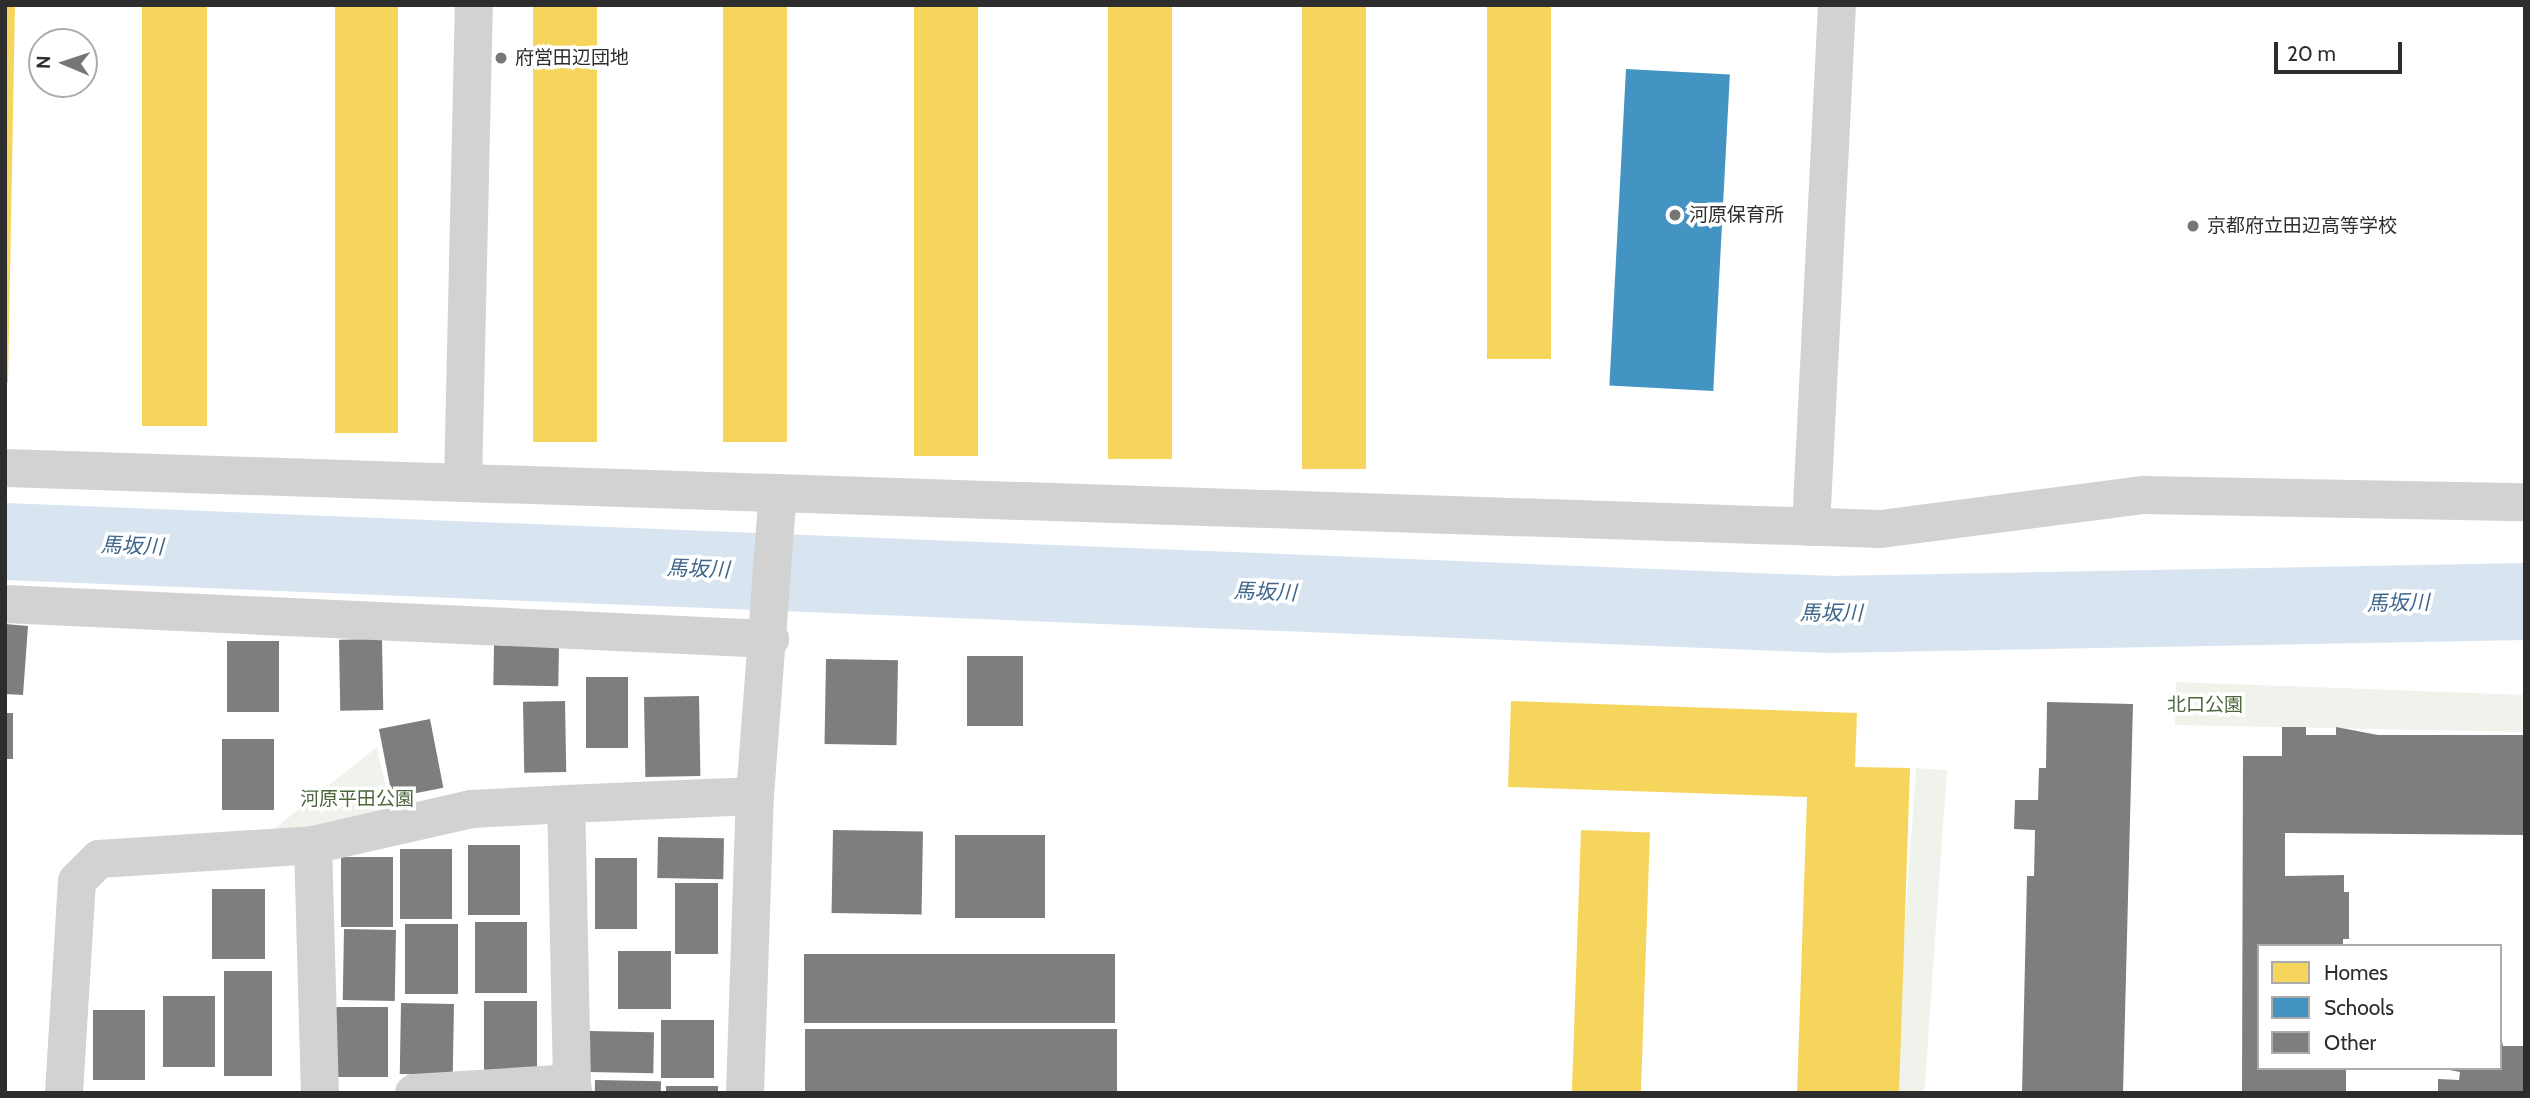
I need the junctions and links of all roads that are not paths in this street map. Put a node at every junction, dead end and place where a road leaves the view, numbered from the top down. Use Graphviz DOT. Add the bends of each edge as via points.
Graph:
graph roads {
  1 [pos="474,5"];
  2 [pos="1837,5"];
  3 [pos="5,468"];
  4 [pos="463,482"];
  5 [pos="2525,502"];
  6 [pos="777,503"];
  7 [pos="1811,527"];
  8 [pos="5,604"];
  9 [pos="771,622"];
  10 [pos="755,796"];
  11 [pos="566,804"];
  12 [pos="313,845"];
  13 [pos="573,1088"];
  14 [pos="64,1093"];
  15 [pos="320,1093"];
  16 [pos="414,1093"];
  17 [pos="745,1093"];
  1 -- 4 [label="street"];
  2 -- 7 [label="street"];
  3 -- 4 [label="street"];
  4 -- 6 [label="street"];
  5 -- 7 [label="street" via="2144,495 1881,529"];
  6 -- 7 [label="street"];
  6 -- 9 [label="street"];
  8 -- 9 [label="street"];
  9 -- 10 [label="street"];
  10 -- 11 [label="street"];
  10 -- 17 [label="street"];
  11 -- 12 [label="street" via="472,809"];
  11 -- 13 [label="street"];
  12 -- 14 [label="street" via="99,859 77,881"];
  12 -- 15 [label="street"];
  13 -- 16 [label="street"];
}
